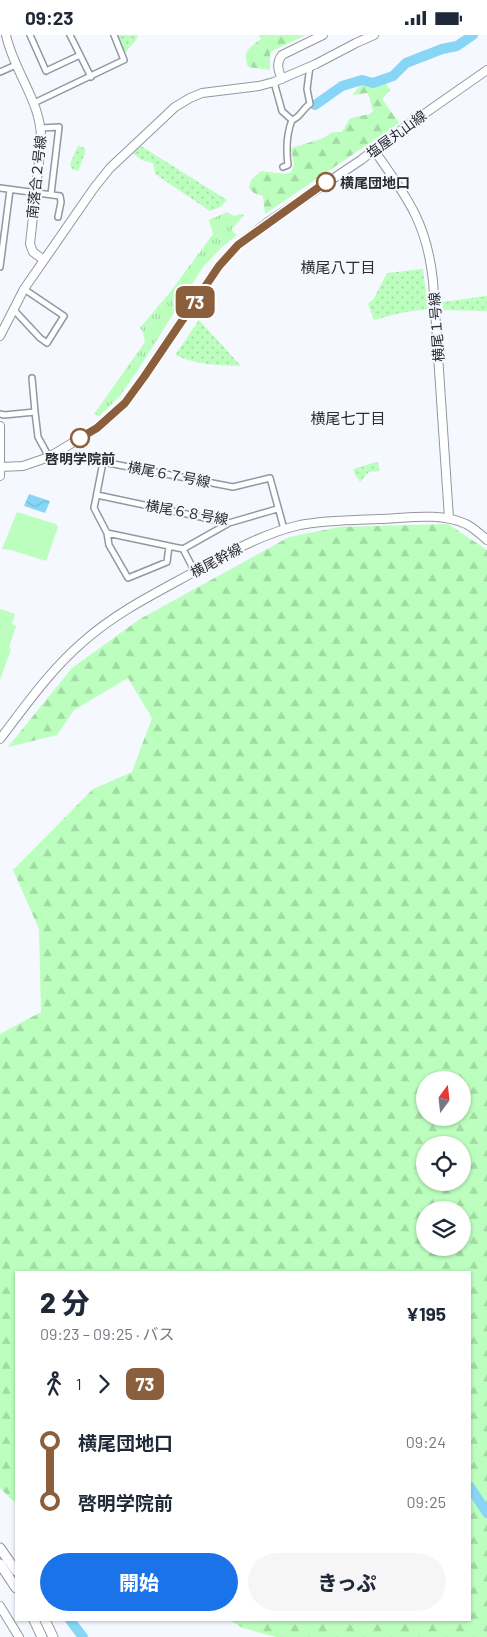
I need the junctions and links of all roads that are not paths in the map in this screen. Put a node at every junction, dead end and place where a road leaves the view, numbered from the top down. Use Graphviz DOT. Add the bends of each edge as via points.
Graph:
graph roads {
  1 [pos="6,35"];
  2 [pos="30,35"];
  3 [pos="70,35"];
  4 [pos="114,35"];
  5 [pos="323,35"];
  6 [pos="374,35"];
  7 [pos="80,55"];
  8 [pos="16,65"];
  9 [pos="310,66"];
  10 [pos="487,70"];
  11 [pos="0,72"];
  12 [pos="91,77"];
  13 [pos="282,79"];
  14 [pos="274,82"];
  15 [pos="34,103"];
  16 [pos="292,120"];
  17 [pos="41,128"];
  18 [pos="374,150"];
  19 [pos="283,167"];
  20 [pos="0,189"];
  21 [pos="10,190"];
  22 [pos="35,193"];
  23 [pos="51,194"];
  24 [pos="58,217"];
  25 [pos="2,229"];
  26 [pos="44,260"];
  27 [pos="0,267"];
  28 [pos="24,289"];
  29 [pos="13,309"];
  30 [pos="0,336"];
  31 [pos="32,378"];
  32 [pos="36,412"];
  33 [pos="0,414"];
  34 [pos="0,426"];
  35 [pos="49,457"];
  36 [pos="0,467"];
  37 [pos="0,476"];
  38 [pos="96,495"];
  39 [pos="277,509"];
  40 [pos="449,518"];
  41 [pos="229,523"];
  42 [pos="284,529"];
  43 [pos="107,533"];
  44 [pos="487,540"];
  45 [pos="168,546"];
  46 [pos="183,549"];
  47 [pos="195,572"];
  48 [pos="0,739"];
  49 [pos="0,1548"];
  50 [pos="0,1564"];
  51 [pos="15,1570"];
  52 [pos="15,1586"];
  53 [pos="0,1606"];
  54 [pos="34,1621"];
  55 [pos="45,1621"];
  56 [pos="19,1637"];
  57 [pos="42,1637"];
  58 [pos="53,1637"];
  1 -- 8 [label="street, 南落合２号線"];
  2 -- 7 [label="street" via="46,71"];
  3 -- 7 [label="street"];
  4 -- 12 [label="street" via="124,60"];
  5 -- 13 [label="street" via="282,55 278,65"];
  6 -- 9 [label="street"];
  7 -- 12 [label="street"];
  8 -- 11 [label="street"];
  8 -- 15 [label="street, 南落合２号線"];
  9 -- 13 [label="street"];
  9 -- 16 [label="street" via="306,89 310,105"];
  10 -- 18 [label="street, 塩屋丸山線"];
  12 -- 15 [label="street"];
  13 -- 14 [label="street"];
  14 -- 16 [label="street" via="282,111"];
  14 -- 26 [label="street" via="202,93 175,107 110,168"];
  15 -- 17 [label="street, 南落合２号線"];
  16 -- 19 [label="street" via="286,139 288,165"];
  17 -- 22 [label="street, 南落合２号線"];
  17 -- 23 [label="street" via="59,127"];
  18 -- 35 [label="street, 塩屋丸山線" via="238,245 219,266 125,403 97,428"];
  18 -- 40 [label="street, 横尾１号線" via="413,208 429,252 434,281"];
  20 -- 21 [label="street"];
  21 -- 22 [label="street"];
  21 -- 25 [label="street"];
  22 -- 23 [label="street"];
  22 -- 26 [label="street, 南落合２号線" via="30,247"];
  23 -- 24 [label="street" via="60,196"];
  25 -- 27 [label="street"];
  26 -- 28 [label="street"];
  28 -- 29 [label="street"];
  28 -- 29 [label="street" via="64,315 46,343"];
  29 -- 30 [label="street"];
  31 -- 32 [label="street"];
  32 -- 33 [label="street"];
  32 -- 35 [label="street" via="38,437"];
  34 -- 36 [label="street"];
  35 -- 36 [label="street, 塩屋丸山線" via="23,466"];
  36 -- 37 [label="street"];
  38 -- 39 [label="street, 横尾６７号線" via="103,462 233,487 270,478"];
  38 -- 41 [label="street, 横尾６８号線"];
  38 -- 43 [label="street, 横尾６７号線" via="94,508"];
  39 -- 41 [label="street, 横尾６８号線"];
  39 -- 42 [label="street, 横尾６７号線"];
  40 -- 42 [label="street, 横尾幹線" via="326,521"];
  40 -- 44 [label="street, 横尾幹線" via="470,527"];
  41 -- 46 [label="street"];
  42 -- 47 [label="street, 横尾幹線" via="252,541"];
  43 -- 45 [label="street"];
  43 -- 45 [label="street, 横尾６７号線" via="109,545 128,578 167,562"];
  45 -- 46 [label="street"];
  46 -- 47 [label="street"];
  47 -- 48 [label="street, 横尾幹線" via="129,608 83,642 42,684"];
  49 -- 51 [label="main road"];
  50 -- 52 [label="main road"];
  53 -- 56 [label="street"];
  54 -- 57 [label="main road"];
  55 -- 58 [label="main road"];
}
